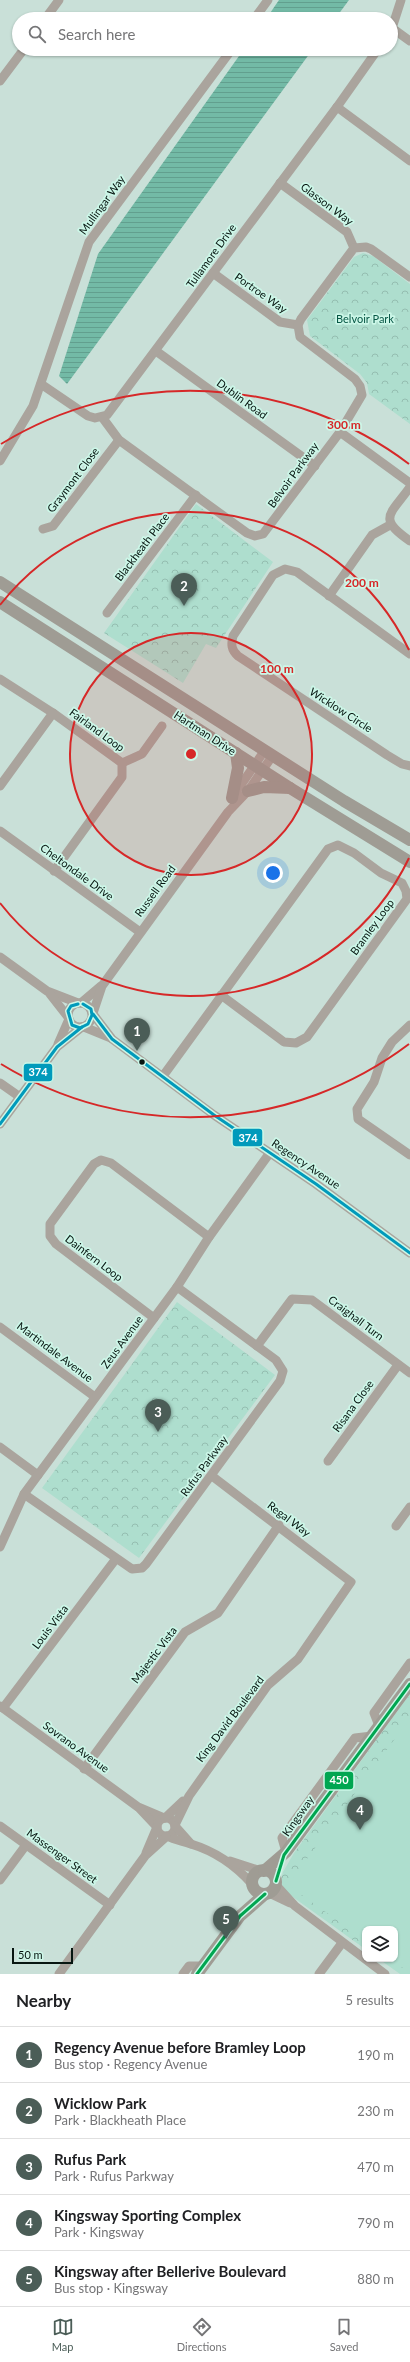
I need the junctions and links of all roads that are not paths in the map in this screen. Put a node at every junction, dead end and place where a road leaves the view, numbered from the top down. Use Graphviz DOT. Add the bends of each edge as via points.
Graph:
graph roads {
  1 [pos="59,0"];
  2 [pos="268,0"];
  3 [pos="401,0"];
  4 [pos="51,12"];
  5 [pos="259,12"];
  6 [pos="397,12"];
  7 [pos="398,33"];
  8 [pos="410,41"];
  9 [pos="19,56"];
  10 [pos="227,56"];
  11 [pos="373,56"];
  12 [pos="0,81"];
  13 [pos="337,108"];
  14 [pos="410,161"];
  15 [pos="280,183"];
  16 [pos="354,248"];
  17 [pos="213,273"];
  18 [pos="410,277"];
  19 [pos="298,325"];
  20 [pos="156,350"];
  21 [pos="41,384"];
  22 [pos="102,417"];
  23 [pos="340,432"];
  24 [pos="119,440"];
  25 [pos="0,461"];
  26 [pos="315,466"];
  27 [pos="410,483"];
  28 [pos="410,487"];
  29 [pos="196,495"];
  30 [pos="390,525"];
  31 [pos="43,529"];
  32 [pos="410,541"];
  33 [pos="0,582"];
  34 [pos="329,596"];
  35 [pos="0,602"];
  36 [pos="107,613"];
  37 [pos="410,654"];
  38 [pos="0,679"];
  39 [pos="53,713"];
  40 [pos="162,726"];
  41 [pos="269,752"];
  42 [pos="236,753"];
  43 [pos="122,763"];
  44 [pos="410,766"];
  45 [pos="259,767"];
  46 [pos="0,786"];
  47 [pos="290,788"];
  48 [pos="248,790"];
  49 [pos="232,798"];
  50 [pos="228,812"];
  51 [pos="0,831"];
  52 [pos="410,840"];
  53 [pos="410,862"];
  54 [pos="54,871"];
  55 [pos="140,932"];
  56 [pos="0,958"];
  57 [pos="102,986"];
  58 [pos="48,991"];
  59 [pos="221,995"];
  60 [pos="80,1003"];
  61 [pos="93,1014"];
  62 [pos="68,1018"];
  63 [pos="410,1025"];
  64 [pos="83,1027"];
  65 [pos="112,1039"];
  66 [pos="57,1047"];
  67 [pos="163,1076"];
  68 [pos="0,1083"];
  69 [pos="20,1097"];
  70 [pos="0,1124"];
  71 [pos="269,1154"];
  72 [pos="410,1155"];
  73 [pos="209,1237"];
  74 [pos="410,1253"];
  75 [pos="177,1287"];
  76 [pos="154,1318"];
  77 [pos="0,1327"];
  78 [pos="257,1346"];
  79 [pos="398,1365"];
  80 [pos="410,1373"];
  81 [pos="95,1397"];
  82 [pos="0,1446"];
  83 [pos="328,1461"];
  84 [pos="38,1475"];
  85 [pos="212,1476"];
  86 [pos="24,1494"];
  87 [pos="410,1506"];
  88 [pos="279,1525"];
  89 [pos="396,1526"];
  90 [pos="0,1547"];
  91 [pos="115,1560"];
  92 [pos="351,1582"];
  93 [pos="410,1663"];
  94 [pos="410,1684"];
  95 [pos="1,1707"];
  96 [pos="379,1726"];
  97 [pos="84,1769"];
  98 [pos="189,1796"];
  99 [pos="138,1806"];
  100 [pos="164,1818"];
  101 [pos="175,1825"];
  102 [pos="0,1826"];
  103 [pos="156,1827"];
  104 [pos="166,1837"];
  105 [pos="191,1844"];
  106 [pos="26,1845"];
  107 [pos="285,1854"];
  108 [pos="145,1856"];
  109 [pos="221,1858"];
  110 [pos="262,1871"];
  111 [pos="0,1880"];
  112 [pos="253,1885"];
  113 [pos="271,1888"];
  114 [pos="110,1905"];
  115 [pos="240,1916"];
  116 [pos="342,1943"];
  117 [pos="200,1970"];
  118 [pos="59,1974"];
  119 [pos="183,1974"];
  120 [pos="320,1974"];
  121 [pos="385,1974"];
  1 -- 4 [label="street"];
  2 -- 5 [label="street"];
  3 -- 6 [label="street"];
  7 -- 8 [label="street"];
  9 -- 12 [label="street"];
  10 -- 21 [label="street, Mullingar Way" via="89,242"];
  11 -- 13 [label="street, Tullamore Drive"];
  13 -- 14 [label="street"];
  13 -- 15 [label="street, Tullamore Drive"];
  15 -- 16 [label="street, Glasson Way" via="347,232"];
  15 -- 17 [label="street, Tullamore Drive"];
  16 -- 18 [label="street" via="371,249"];
  16 -- 19 [label="street"];
  17 -- 19 [label="street, Portroe Way" via="280,322"];
  17 -- 20 [label="street, Tullamore Drive"];
  19 -- 23 [label="street, Belvoir Parkway" via="303,340 351,376 360,386 360,401"];
  20 -- 22 [label="street, Tullamore Drive" via="111,411"];
  20 -- 26 [label="street, Dublin Road"];
  21 -- 22 [label="street" via="88,416"];
  21 -- 25 [label="street, Mullingar Way" via="34,406"];
  22 -- 24 [label="street, Belvoir Parkway" via="109,430"];
  23 -- 26 [label="street, Belvoir Parkway"];
  23 -- 27 [label="street"];
  24 -- 29 [label="street, Belvoir Parkway"];
  24 -- 31 [label="street, Graymont Close" via="53,526"];
  26 -- 29 [label="street, Belvoir Parkway" via="268,531 260,535 247,533"];
  28 -- 30 [label="street" via="391,514"];
  29 -- 36 [label="street, Blackheath Place"];
  30 -- 32 [label="street"];
  30 -- 34 [label="street" via="372,535"];
  33 -- 41 [label="main road, Hartman Drive"];
  34 -- 37 [label="street, Wicklow Circle"];
  34 -- 44 [label="street, Wicklow Circle" via="297,572 285,569 278,571 233,636 234,653 387,755"];
  35 -- 42 [label="main road, Hartman Drive"];
  38 -- 39 [label="street"];
  39 -- 43 [label="street, Fairland Loop"];
  39 -- 46 [label="street, Fairland Loop"];
  40 -- 43 [label="street, Fairland Loop" via="142,754"];
  41 -- 45 [label="street, Russell Road"];
  41 -- 52 [label="main road, Hartman Drive"];
  42 -- 45 [label="main road, Hartman Drive"];
  42 -- 49 [label="main road" via="238,768"];
  43 -- 54 [label="street, Fairland Loop" via="122,777"];
  45 -- 47 [label="main road, Hartman Drive"];
  45 -- 48 [label="street, Russell Road"];
  45 -- 49 [label="street, Russell Road"];
  47 -- 48 [label="main road"];
  47 -- 53 [label="main road, Hartman Drive"];
  48 -- 50 [label="street, Russell Road"];
  49 -- 50 [label="street, Russell Road"];
  50 -- 55 [label="street, Russell Road"];
  51 -- 54 [label="street, Cheltondale Drive"];
  54 -- 55 [label="street, Cheltondale Drive"];
  55 -- 57 [label="street, Russell Road"];
  56 -- 58 [label="street"];
  57 -- 60 [label="street, Russell Road"];
  57 -- 61 [label="street, Russell Road"];
  58 -- 60 [label="street"];
  58 -- 62 [label="street"];
  59 -- 59 [label="street, Bramley Loop" via="284,1042 296,1043 307,1036 407,899 402,883 381,873 354,853 338,845 328,849"];
  59 -- 67 [label="street, Bramley Loop"];
  60 -- 61 [label="street" via="89,1006"];
  60 -- 62 [label="street" via="70,1008"];
  61 -- 64 [label="street" via="91,1022"];
  61 -- 65 [label="street, Regency Avenue"];
  62 -- 64 [label="street" via="74,1026"];
  62 -- 66 [label="street"];
  63 -- 72 [label="street" via="392,1042 382,1058 374,1082 357,1109 358,1119"];
  64 -- 65 [label="street, Regency Avenue"];
  64 -- 66 [label="street"];
  65 -- 67 [label="street, Regency Avenue"];
  66 -- 69 [label="street"];
  67 -- 71 [label="street, Regency Avenue"];
  68 -- 69 [label="street"];
  69 -- 70 [label="street"];
  71 -- 73 [label="street, Zeus Avenue"];
  71 -- 74 [label="street, Regency Avenue" via="316,1184"];
  73 -- 75 [label="street, Zeus Avenue"];
  73 -- 76 [label="street, Dainfern Loop" via="111,1163 101,1160 94,1164 50,1224 50,1236 56,1244"];
  75 -- 76 [label="street, Zeus Avenue"];
  75 -- 78 [label="street, Rufus Parkway"];
  76 -- 81 [label="street, Zeus Avenue"];
  77 -- 81 [label="street, Martindale Avenue"];
  78 -- 79 [label="street, Craighall Turn" via="292,1299 312,1300"];
  78 -- 85 [label="street, Rufus Parkway" via="279,1363 283,1371 282,1377"];
  79 -- 80 [label="street, Craighall Turn"];
  79 -- 83 [label="street, Risana Close"];
  81 -- 84 [label="street, Zeus Avenue"];
  82 -- 84 [label="street"];
  84 -- 86 [label="street, Zeus Avenue"];
  85 -- 88 [label="street, Regal Way"];
  85 -- 91 [label="street, Rufus Parkway" via="142,1568 132,1569"];
  86 -- 90 [label="street, Zeus Avenue"];
  86 -- 91 [label="street, Rufus Parkway"];
  87 -- 89 [label="street"];
  88 -- 92 [label="street, Regal Way"];
  88 -- 97 [label="street, Majestic Vista" via="218,1613 185,1632"];
  91 -- 95 [label="street, Louis Vista"];
  92 -- 98 [label="street, King David Boulevard" via="298,1659 268,1685"];
  93 -- 96 [label="street" via="374,1713"];
  94 -- 96 [label="main road, Kingsway"];
  95 -- 97 [label="street, Sovrano Avenue"];
  96 -- 107 [label="main road, Kingsway"];
  97 -- 99 [label="street, Sovrano Avenue"];
  98 -- 100 [label="street, King David Boulevard"];
  98 -- 101 [label="street, King David Boulevard"];
  99 -- 100 [label="street, Sovrano Avenue"];
  99 -- 103 [label="street, Sovrano Avenue"];
  100 -- 101 [label="street" via="171,1819"];
  100 -- 103 [label="street"];
  101 -- 104 [label="street" via="174,1833"];
  101 -- 105 [label="street"];
  102 -- 106 [label="street, Massenger Street"];
  103 -- 104 [label="street" via="159,1834"];
  103 -- 108 [label="street"];
  104 -- 105 [label="street"];
  104 -- 108 [label="street"];
  105 -- 109 [label="street"];
  106 -- 111 [label="street"];
  106 -- 114 [label="street, Massenger Street"];
  107 -- 110 [label="main road, Kingsway"];
  107 -- 113 [label="main road, Kingsway"];
  108 -- 114 [label="street"];
  109 -- 110 [label="street"];
  109 -- 112 [label="street"];
  110 -- 112 [label="main road, Kingsway" via="253,1878"];
  110 -- 113 [label="main road" via="272,1874"];
  112 -- 113 [label="main road" via="256,1891"];
  112 -- 115 [label="main road, Kingsway"];
  113 -- 115 [label="main road, Kingsway"];
  113 -- 116 [label="street"];
  114 -- 118 [label="street"];
  115 -- 117 [label="main road, Kingsway"];
  116 -- 120 [label="street"];
  116 -- 121 [label="street"];
  117 -- 119 [label="street, Kingsway" via="189,1966"];
}
